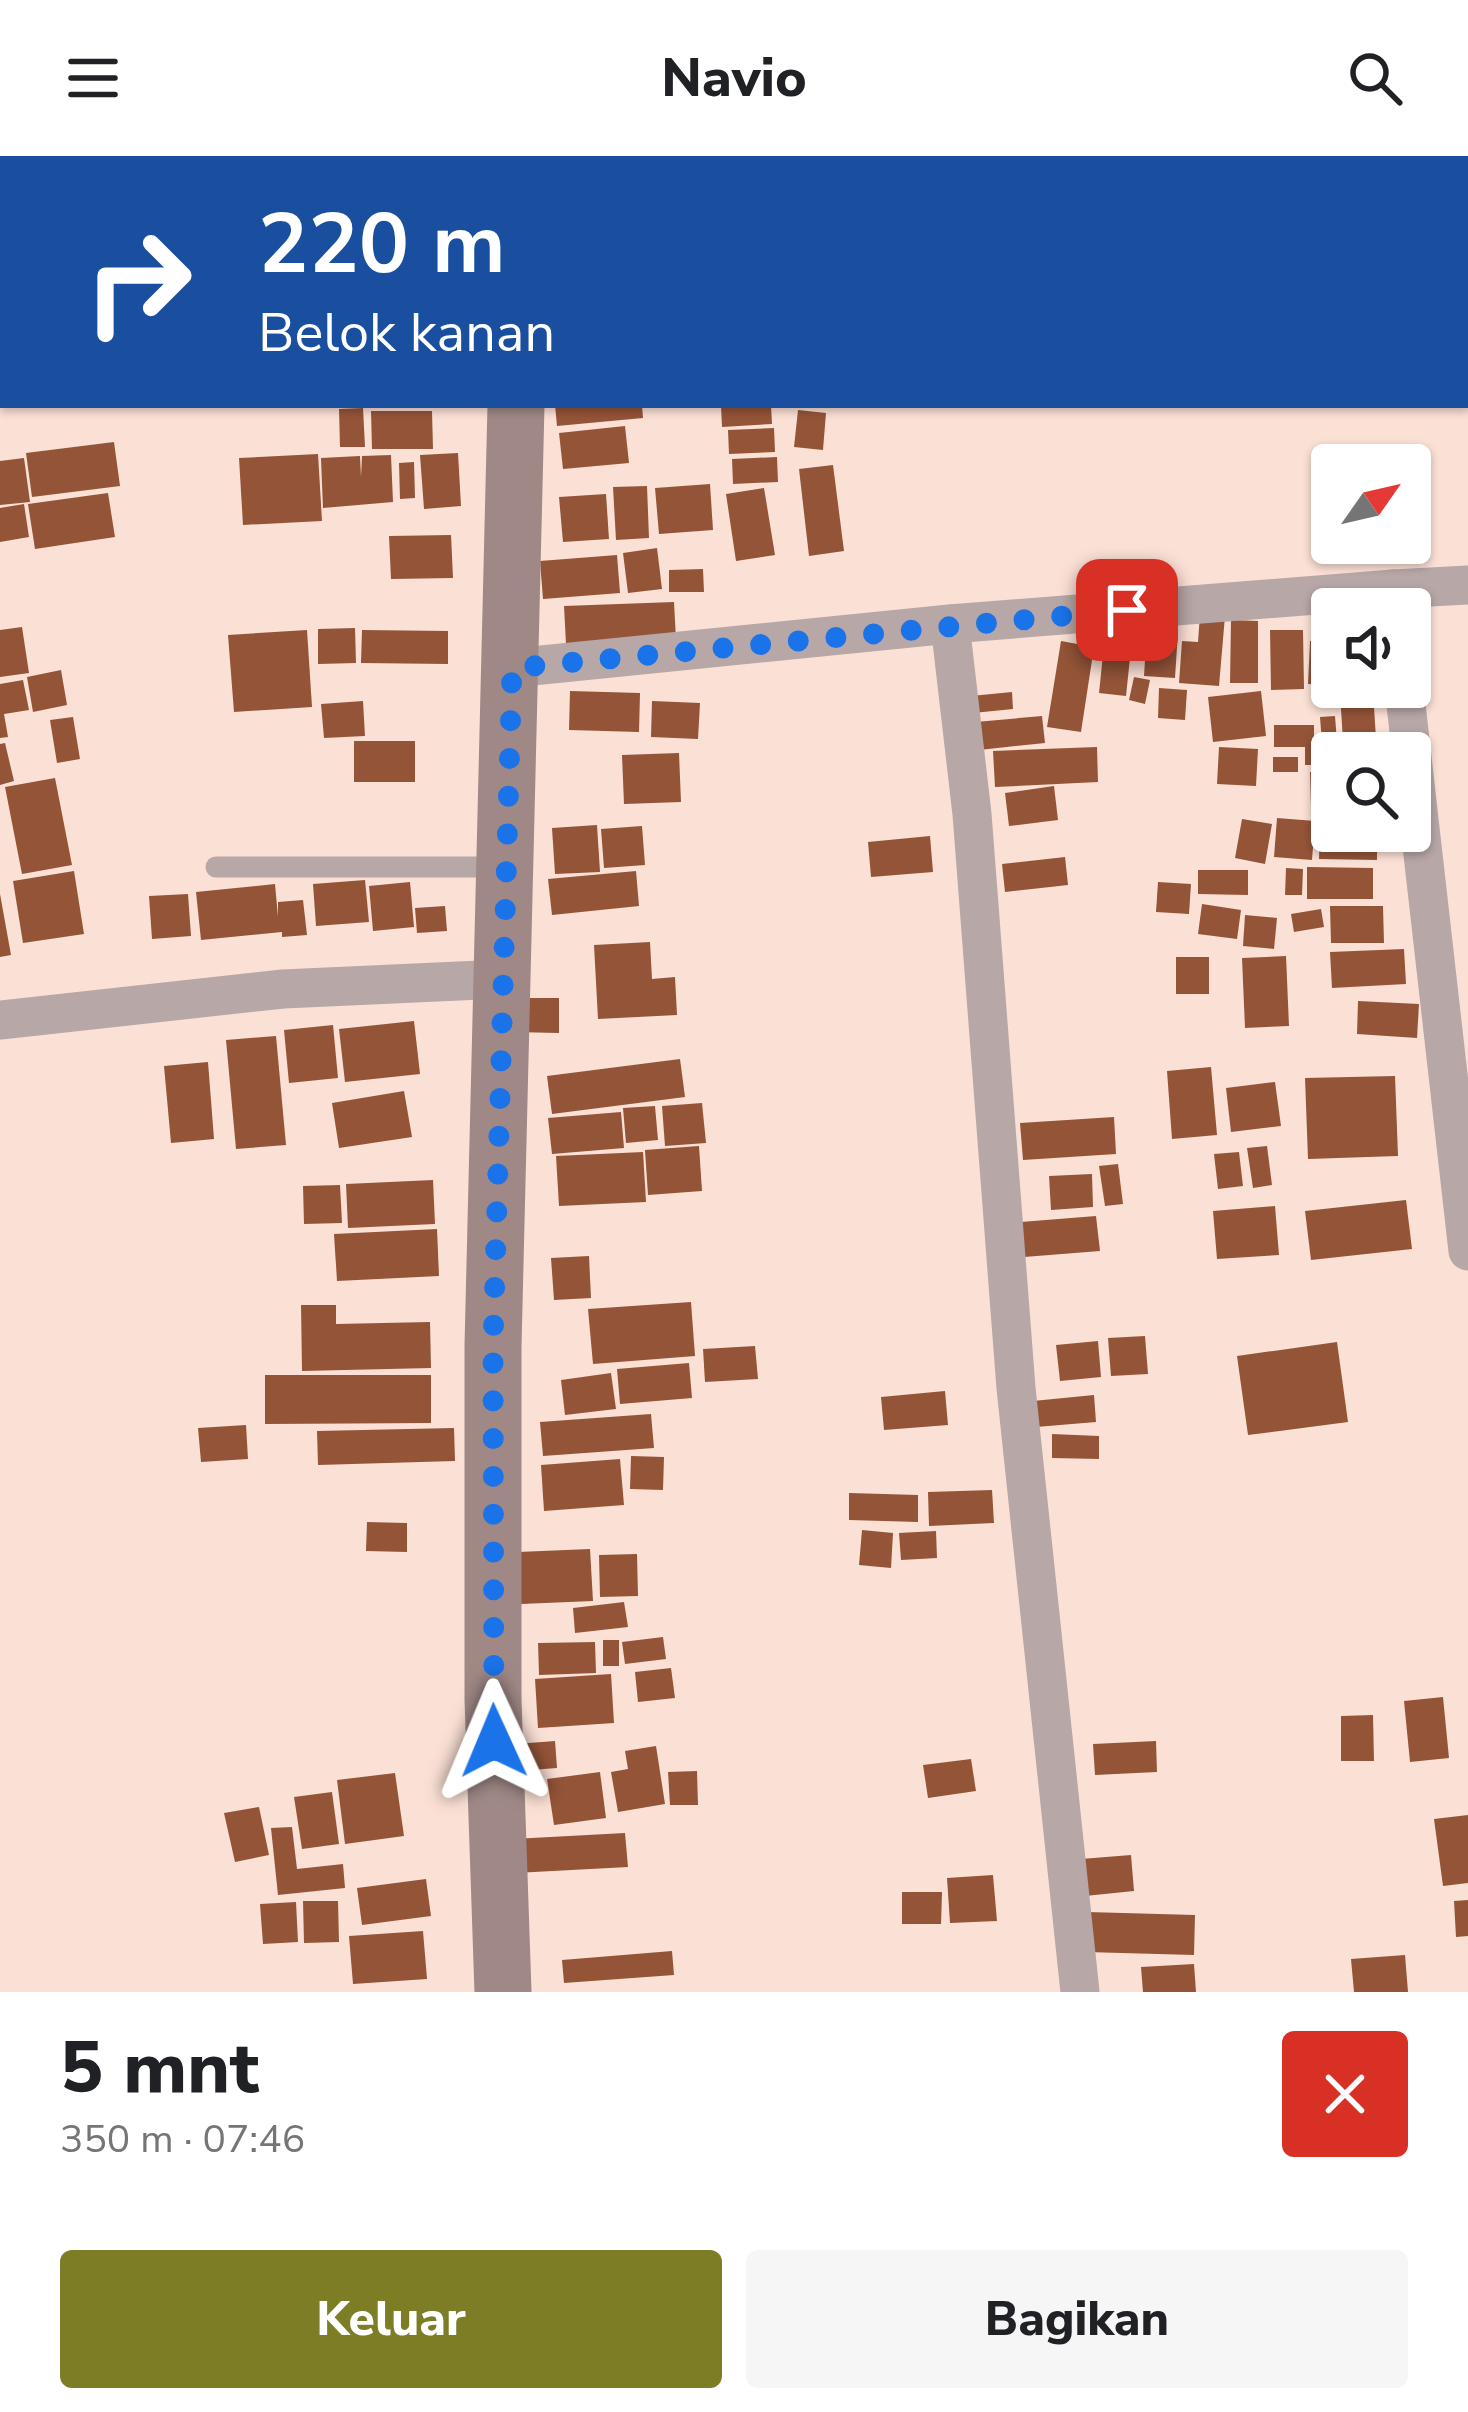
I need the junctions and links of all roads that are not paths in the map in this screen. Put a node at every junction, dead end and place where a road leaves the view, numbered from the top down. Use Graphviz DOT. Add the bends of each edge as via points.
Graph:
graph roads {
  1 [pos="516,408"];
  2 [pos="1468,585"];
  3 [pos="1431,592"];
  4 [pos="1311,604"];
  5 [pos="950,624"];
  6 [pos="512,668"];
  7 [pos="1406,708"];
  8 [pos="216,867"];
  9 [pos="506,867"];
  10 [pos="503,979"];
  11 [pos="0,1020"];
  12 [pos="1468,1251"];
  13 [pos="502,1992"];
  14 [pos="1080,1992"];
  1 -- 6 [label="main road"];
  2 -- 3 [label="street"];
  4 -- 5 [label="street"];
  5 -- 6 [label="street"];
  5 -- 14 [label="street" via="1016,1388"];
  6 -- 9 [label="main road"];
  7 -- 12 [label="street"];
  8 -- 9 [label="lane"];
  9 -- 10 [label="main road"];
  10 -- 11 [label="street" via="283,989"];
  10 -- 13 [label="main road" via="493,1346"];
}
